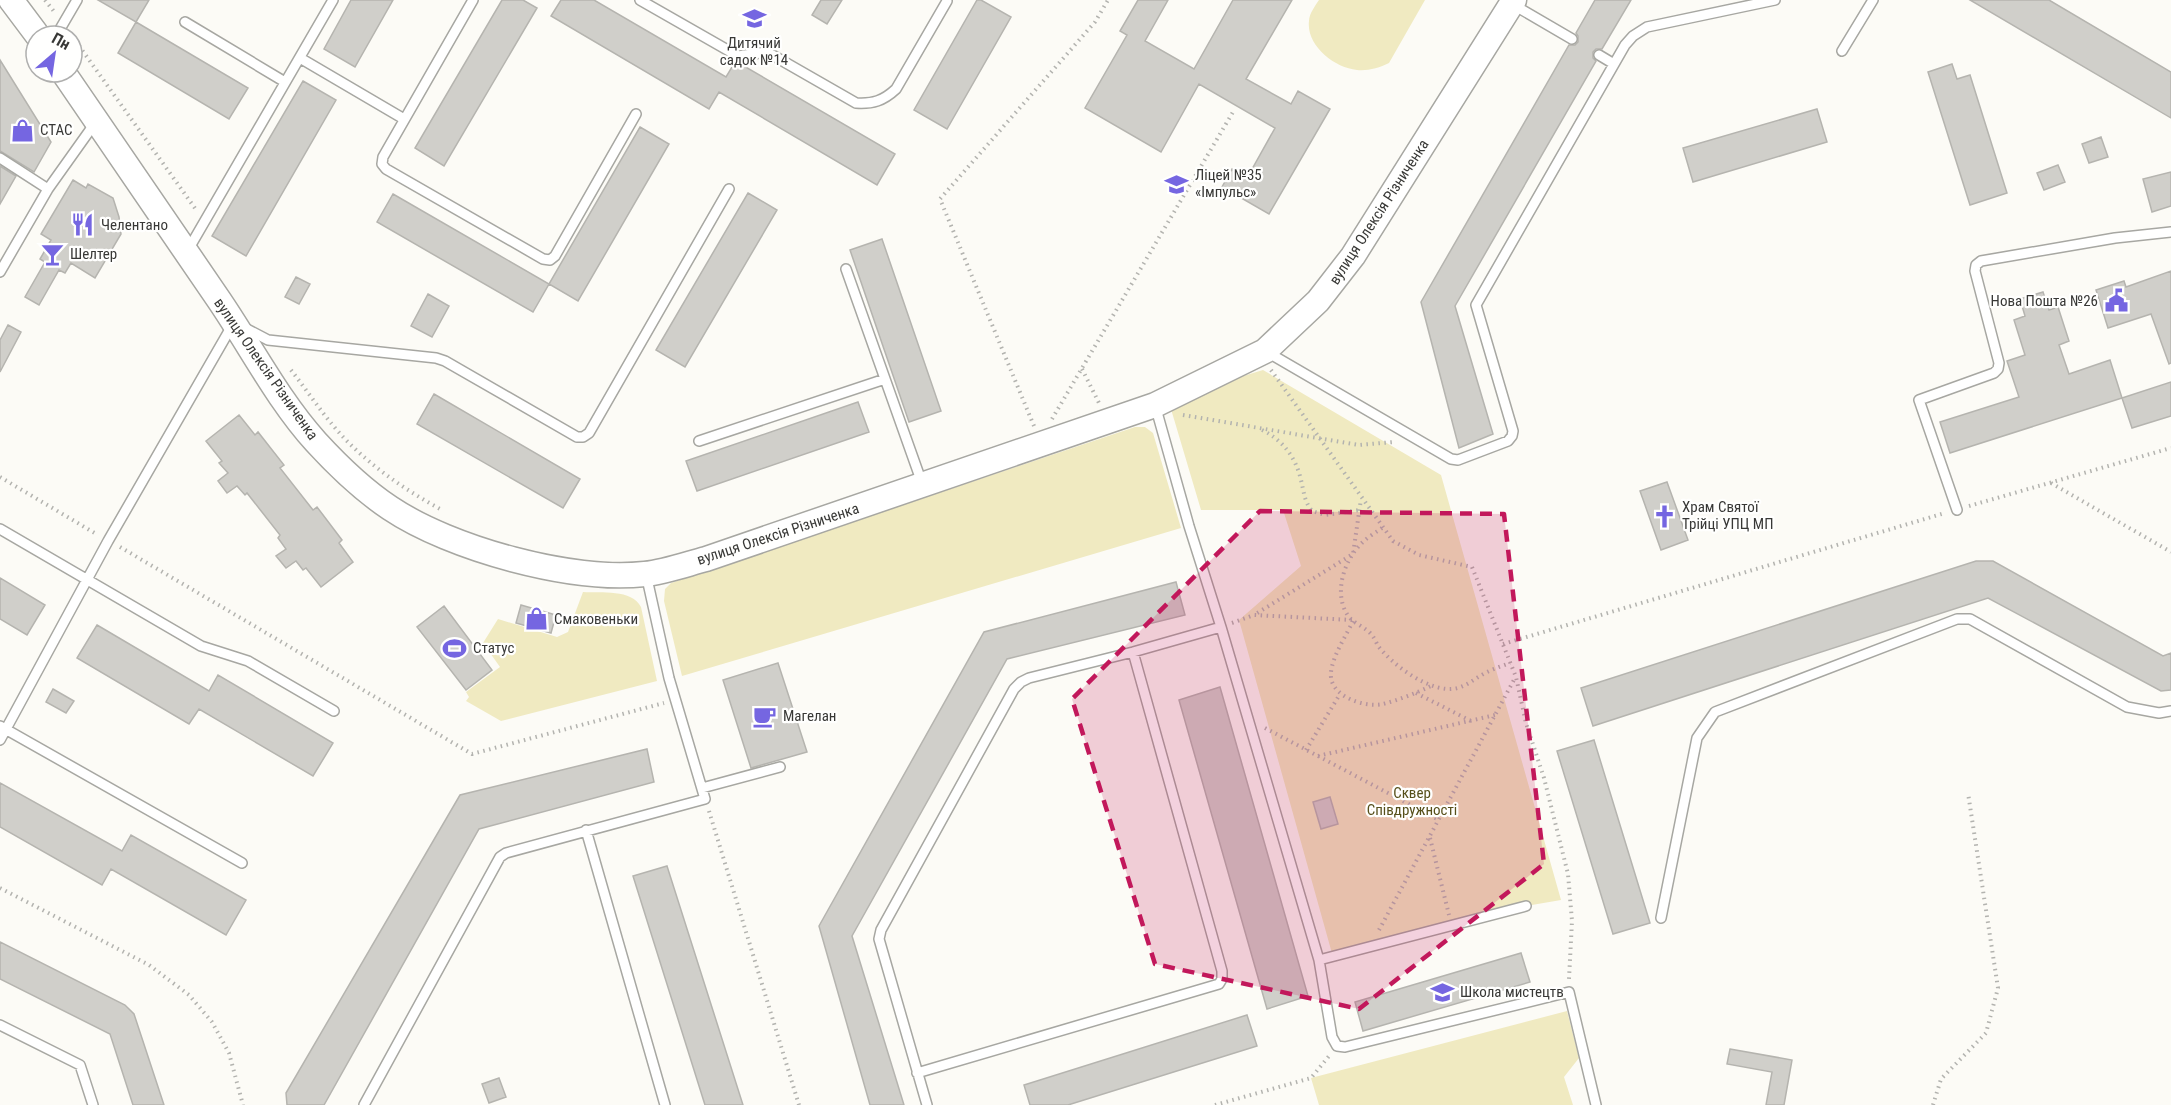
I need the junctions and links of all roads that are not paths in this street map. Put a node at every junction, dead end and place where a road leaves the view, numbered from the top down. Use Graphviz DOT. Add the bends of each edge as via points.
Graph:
graph roads {
  1 [pos="11,0"];
  2 [pos="77,0"];
  3 [pos="333,0"];
  4 [pos="473,0"];
  5 [pos="640,0"];
  6 [pos="1774,0"];
  7 [pos="1873,0"];
  8 [pos="946,2"];
  9 [pos="1513,2"];
  10 [pos="185,22"];
  11 [pos="29,24"];
  12 [pos="63,24"];
  13 [pos="1572,39"];
  14 [pos="1842,51"];
  15 [pos="1599,55"];
  16 [pos="300,58"];
  17 [pos="1614,64"];
  18 [pos="285,82"];
  19 [pos="71,84"];
  20 [pos="636,114"];
  21 [pos="404,119"];
  22 [pos="96,121"];
  23 [pos="0,158"];
  24 [pos="48,189"];
  25 [pos="729,189"];
  26 [pos="2171,232"];
  27 [pos="186,253"];
  28 [pos="846,269"];
  29 [pos="0,272"];
  30 [pos="234,322"];
  31 [pos="1268,360"];
  32 [pos="885,379"];
  33 [pos="1156,410"];
  34 [pos="699,441"];
  35 [pos="922,485"];
  36 [pos="1958,510"];
  37 [pos="0,529"];
  38 [pos="646,574"];
  39 [pos="88,579"];
  40 [pos="1221,627"];
  41 [pos="1133,652"];
  42 [pos="334,711"];
  43 [pos="2171,711"];
  44 [pos="3,728"];
  45 [pos="0,740"];
  46 [pos="780,767"];
  47 [pos="702,788"];
  48 [pos="586,830"];
  49 [pos="242,863"];
  50 [pos="1526,906"];
  51 [pos="1660,918"];
  52 [pos="1319,960"];
  53 [pos="0,1025"];
  54 [pos="917,1073"];
  55 [pos="93,1105"];
  56 [pos="364,1105"];
  57 [pos="665,1105"];
  58 [pos="927,1105"];
  59 [pos="1596,1105"];
  1 -- 11 [label="street"];
  2 -- 12 [label="lane"];
  3 -- 16 [label="lane"];
  4 -- 21 [label="lane"];
  5 -- 8 [label="lane" via="738,56 767,52 864,104 886,98 896,88"];
  6 -- 17 [label="lane" via="1647,27 1624,45"];
  7 -- 14 [label="lane"];
  9 -- 13 [label="lane"];
  9 -- 31 [label="street, вулиця Олексія Різниченка" via="1353,256"];
  10 -- 18 [label="lane"];
  15 -- 17 [label="lane"];
  16 -- 18 [label="lane"];
  16 -- 21 [label="lane"];
  17 -- 31 [label="lane" via="1476,305 1513,430 1508,441 1454,461"];
  18 -- 27 [label="lane"];
  19 -- 22 [label="street, вулиця Олексія Різниченка"];
  20 -- 21 [label="lane" via="550,260 386,169 383,158"];
  22 -- 24 [label="lane"];
  22 -- 27 [label="street, вулиця Олексія Різниченка"];
  23 -- 24 [label="lane"];
  24 -- 29 [label="lane"];
  25 -- 30 [label="lane" via="589,433 583,437 436,358 267,340"];
  26 -- 36 [label="lane" via="1981,261 1976,265 1998,369 1919,400"];
  27 -- 30 [label="street, вулиця Олексія Різниченка"];
  28 -- 32 [label="lane"];
  30 -- 38 [label="street, вулиця Олексія Різниченка" via="314,440 347,474 390,508 438,534 499,555 578,574"];
  30 -- 39 [label="lane"];
  31 -- 33 [label="street, вулиця Олексія Різниченка"];
  32 -- 34 [label="lane"];
  32 -- 35 [label="lane"];
  33 -- 35 [label="street, вулиця Олексія Різниченка"];
  33 -- 40 [label="lane"];
  35 -- 38 [label="street, вулиця Олексія Різниченка" via="706,559"];
  37 -- 39 [label="lane"];
  38 -- 47 [label="lane"];
  39 -- 42 [label="lane" via="201,646 248,661"];
  39 -- 44 [label="lane"];
  40 -- 41 [label="lane"];
  40 -- 52 [label="lane"];
  41 -- 54 [label="lane" via="1029,678 1014,689 881,930 880,947"];
  41 -- 54 [label="lane" via="1222,979 1219,984"];
  43 -- 51 [label="lane" via="2159,713 2127,707 1970,619 1957,619 1715,712 1697,738"];
  44 -- 45 [label="lane"];
  44 -- 49 [label="lane"];
  46 -- 47 [label="lane"];
  47 -- 48 [label="lane" via="705,799"];
  48 -- 56 [label="lane" via="500,857"];
  48 -- 57 [label="lane"];
  50 -- 52 [label="lane"];
  52 -- 59 [label="lane" via="1332,1038 1337,1046 1569,992"];
  53 -- 55 [label="lane" via="80,1065"];
  54 -- 58 [label="lane"];
}
